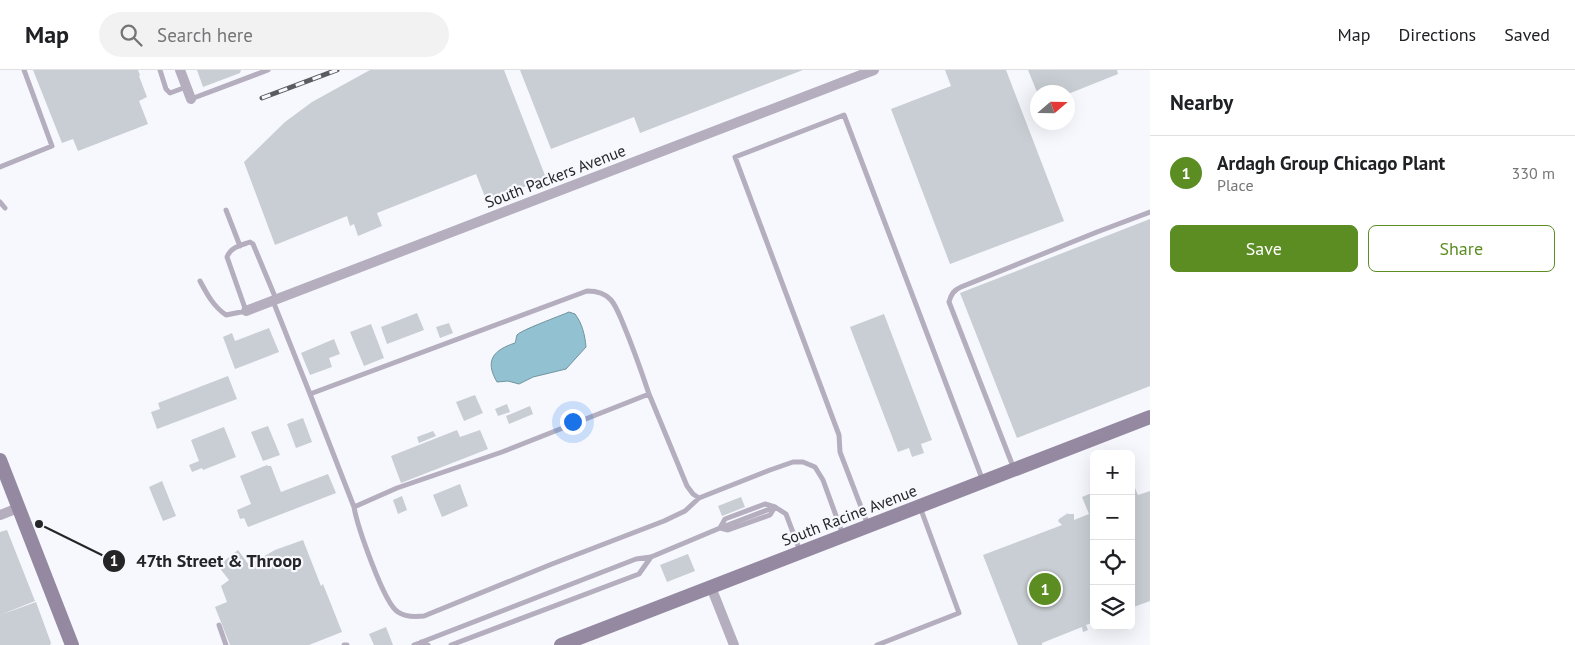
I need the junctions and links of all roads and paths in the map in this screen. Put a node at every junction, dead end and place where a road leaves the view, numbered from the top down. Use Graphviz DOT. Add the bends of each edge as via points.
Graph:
graph roads {
  1 [pos="24,70"];
  2 [pos="160,70"];
  3 [pos="180,70"];
  4 [pos="268,70"];
  5 [pos="874,70"];
  6 [pos="848,74"];
  7 [pos="187,87"];
  8 [pos="191,98"];
  9 [pos="0,167"];
  10 [pos="0,202"];
  11 [pos="5,208"];
  12 [pos="226,210"];
  13 [pos="1150,212"];
  14 [pos="240,246"];
  15 [pos="200,281"];
  16 [pos="275,300"];
  17 [pos="246,311"];
  18 [pos="310,394"];
  19 [pos="649,394"];
  20 [pos="1150,417"];
  21 [pos="0,460"];
  22 [pos="1014,470"];
  23 [pos="983,482"];
  24 [pos="699,498"];
  25 [pos="920,506"];
  26 [pos="354,507"];
  27 [pos="775,507"];
  28 [pos="18,508"];
  29 [pos="0,515"];
  30 [pos="868,526"];
  31 [pos="720,528"];
  32 [pos="843,536"];
  33 [pos="800,552"];
  34 [pos="651,557"];
  35 [pos="711,586"];
  36 [pos="219,625"];
  37 [pos="421,642"];
  38 [pos="72,645"];
  39 [pos="226,645"];
  40 [pos="414,645"];
  41 [pos="428,645"];
  42 [pos="451,645"];
  43 [pos="561,645"];
  44 [pos="734,645"];
  45 [pos="877,645"];
  1 -- 9 [label="lane" via="52,146"];
  2 -- 7 [label="lane" via="170,93"];
  3 -- 7 [label="street"];
  4 -- 8 [label="lane"];
  5 -- 6 [label="street, South Packers Avenue"];
  6 -- 16 [label="street, South Packers Avenue"];
  7 -- 8 [label="street"];
  10 -- 11 [label="lane"];
  12 -- 14 [label="lane"];
  13 -- 22 [label="lane" via="956,289 950,295 949,302"];
  14 -- 16 [label="lane" via="253,244"];
  14 -- 17 [label="lane" via="229,252 227,260"];
  15 -- 17 [label="lane" via="218,310 226,315"];
  16 -- 17 [label="street, South Packers Avenue"];
  16 -- 18 [label="lane"];
  18 -- 19 [label="lane" via="587,291 596,291 615,305"];
  18 -- 26 [label="lane"];
  19 -- 24 [label="lane" via="687,486"];
  19 -- 26 [label="lane"];
  20 -- 22 [label="street, South Racine Avenue"];
  21 -- 28 [label="street"];
  22 -- 23 [label="street, South Racine Avenue"];
  23 -- 25 [label="street, South Racine Avenue"];
  23 -- 30 [label="lane" via="844,115 799,132 735,157 840,435 840,452"];
  24 -- 26 [label="lane" via="684,511 664,521 424,616 414,617 397,612 390,605 356,520"];
  24 -- 32 [label="lane" via="770,470 803,462 815,467 823,480"];
  25 -- 30 [label="street, South Racine Avenue"];
  25 -- 45 [label="lane" via="959,613"];
  27 -- 31 [label="lane" via="770,515 728,530"];
  27 -- 31 [label="lane" via="765,504 725,519"];
  27 -- 33 [label="lane" via="786,514"];
  28 -- 29 [label="street"];
  28 -- 38 [label="street"];
  30 -- 32 [label="street, South Racine Avenue"];
  31 -- 34 [label="lane"];
  32 -- 33 [label="street, South Racine Avenue"];
  33 -- 35 [label="street, South Racine Avenue"];
  34 -- 37 [label="lane" via="636,559"];
  34 -- 42 [label="lane" via="639,574"];
  35 -- 43 [label="street, South Racine Avenue"];
  35 -- 44 [label="street"];
  36 -- 39 [label="lane"];
  37 -- 40 [label="lane"];
  37 -- 41 [label="lane"];
}
